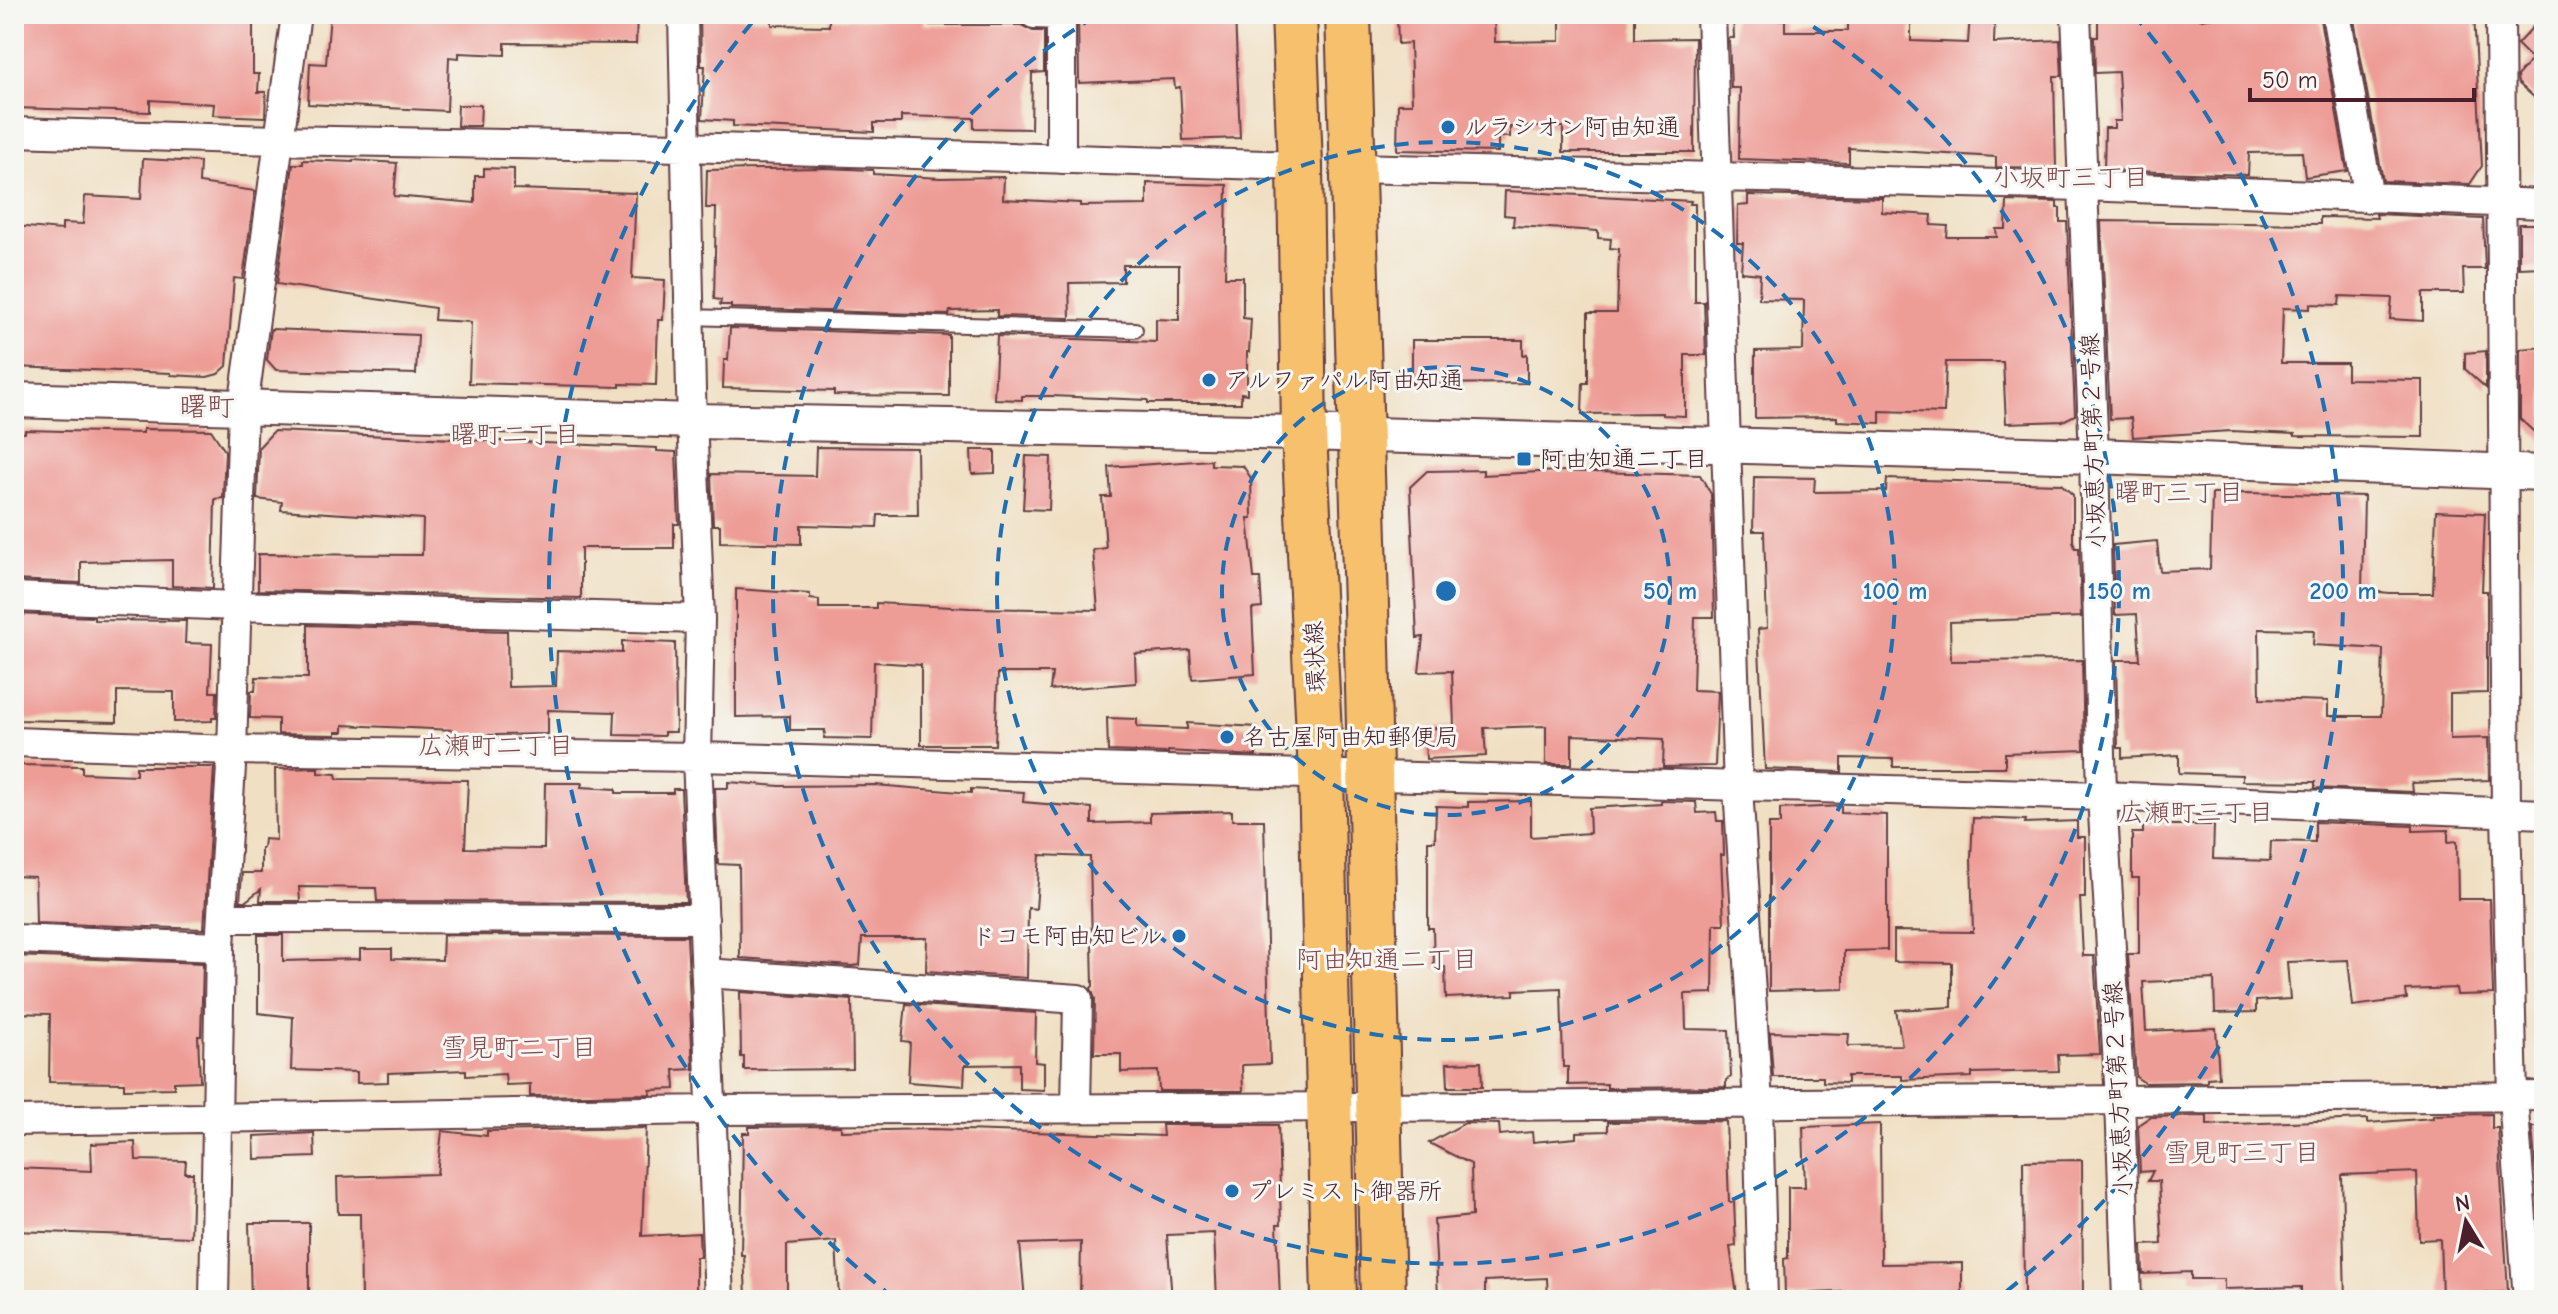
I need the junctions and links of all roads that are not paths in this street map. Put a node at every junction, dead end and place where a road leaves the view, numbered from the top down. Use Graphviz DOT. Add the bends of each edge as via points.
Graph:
graph roads {
  1 [pos="296,14"];
  2 [pos="683,14"];
  3 [pos="1034,14"];
  4 [pos="1061,14"];
  5 [pos="1294,14"];
  6 [pos="1348,14"];
  7 [pos="1711,14"];
  8 [pos="2076,14"];
  9 [pos="2336,14"];
  10 [pos="2500,14"];
  11 [pos="14,132"];
  12 [pos="277,140"];
  13 [pos="685,147"];
  14 [pos="1061,159"];
  15 [pos="1300,166"];
  16 [pos="1353,168"];
  17 [pos="1718,176"];
  18 [pos="2083,186"];
  19 [pos="2369,198"];
  20 [pos="2501,203"];
  21 [pos="2544,204"];
  22 [pos="689,317"];
  23 [pos="1135,330"];
  24 [pos="14,400"];
  25 [pos="243,408"];
  26 [pos="693,421"];
  27 [pos="1304,433"];
  28 [pos="1361,435"];
  29 [pos="1728,447"];
  30 [pos="2094,456"];
  31 [pos="2502,472"];
  32 [pos="2544,473"];
  33 [pos="14,597"];
  34 [pos="236,606"];
  35 [pos="700,619"];
  36 [pos="14,742"];
  37 [pos="232,750"];
  38 [pos="697,757"];
  39 [pos="1321,774"];
  40 [pos="1371,776"];
  41 [pos="1738,788"];
  42 [pos="2102,796"];
  43 [pos="2506,813"];
  44 [pos="2544,814"];
  45 [pos="222,918"];
  46 [pos="704,919"];
  47 [pos="14,939"];
  48 [pos="220,947"];
  49 [pos="706,973"];
  50 [pos="2544,1096"];
  51 [pos="2513,1097"];
  52 [pos="2120,1100"];
  53 [pos="1758,1103"];
  54 [pos="1379,1107"];
  55 [pos="1076,1108"];
  56 [pos="1328,1108"];
  57 [pos="713,1110"];
  58 [pos="218,1119"];
  59 [pos="14,1121"];
  60 [pos="214,1300"];
  61 [pos="719,1300"];
  62 [pos="1334,1300"];
  63 [pos="1383,1300"];
  64 [pos="1763,1300"];
  65 [pos="2127,1300"];
  66 [pos="2528,1300"];
  1 -- 12 [label="street"];
  2 -- 13 [label="street"];
  3 -- 4 [label="street"];
  4 -- 14 [label="street"];
  5 -- 15 [label="main road, 環状線"];
  6 -- 16 [label="main road"];
  7 -- 17 [label="street"];
  8 -- 18 [label="street, 小坂恵方町第２号線"];
  9 -- 19 [label="street"];
  10 -- 20 [label="street"];
  11 -- 12 [label="street"];
  12 -- 13 [label="street"];
  12 -- 25 [label="street"];
  13 -- 14 [label="street"];
  13 -- 22 [label="street"];
  14 -- 15 [label="street"];
  15 -- 27 [label="main road, 環状線"];
  16 -- 17 [label="street"];
  16 -- 28 [label="main road"];
  17 -- 18 [label="street"];
  17 -- 29 [label="street"];
  18 -- 19 [label="street"];
  18 -- 30 [label="street, 小坂恵方町第２号線"];
  19 -- 20 [label="street"];
  20 -- 21 [label="street"];
  20 -- 31 [label="street"];
  22 -- 23 [label="lane"];
  22 -- 26 [label="street"];
  24 -- 25 [label="street"];
  25 -- 26 [label="street"];
  25 -- 34 [label="street"];
  26 -- 27 [label="street"];
  26 -- 35 [label="street"];
  27 -- 28 [label="street"];
  27 -- 39 [label="main road, 環状線"];
  28 -- 29 [label="street"];
  28 -- 40 [label="main road"];
  29 -- 30 [label="street"];
  29 -- 41 [label="street"];
  30 -- 31 [label="street"];
  30 -- 42 [label="street, 小坂恵方町第２号線"];
  31 -- 32 [label="street"];
  31 -- 43 [label="street"];
  33 -- 34 [label="street"];
  34 -- 35 [label="street"];
  34 -- 37 [label="street"];
  35 -- 38 [label="street"];
  36 -- 37 [label="street"];
  37 -- 38 [label="street"];
  37 -- 45 [label="street"];
  38 -- 39 [label="street"];
  38 -- 46 [label="street"];
  39 -- 40 [label="street"];
  39 -- 56 [label="main road, 環状線"];
  40 -- 41 [label="street"];
  40 -- 54 [label="main road"];
  41 -- 42 [label="street"];
  41 -- 53 [label="street"];
  42 -- 43 [label="street"];
  42 -- 52 [label="street, 小坂恵方町第２号線"];
  43 -- 44 [label="street"];
  43 -- 51 [label="street"];
  45 -- 46 [label="street"];
  45 -- 48 [label="street"];
  46 -- 49 [label="street"];
  47 -- 48 [label="street"];
  48 -- 58 [label="street"];
  49 -- 55 [label="street" via="1078,999"];
  49 -- 57 [label="street"];
  50 -- 51 [label="street"];
  51 -- 52 [label="street"];
  51 -- 66 [label="street"];
  52 -- 53 [label="street"];
  52 -- 65 [label="street, 小坂恵方町第２号線"];
  53 -- 54 [label="street"];
  53 -- 64 [label="street"];
  54 -- 56 [label="street"];
  54 -- 63 [label="main road"];
  55 -- 56 [label="street"];
  55 -- 57 [label="street"];
  56 -- 62 [label="main road, 環状線"];
  57 -- 58 [label="street"];
  57 -- 61 [label="street"];
  58 -- 59 [label="street"];
  58 -- 60 [label="street"];
}
